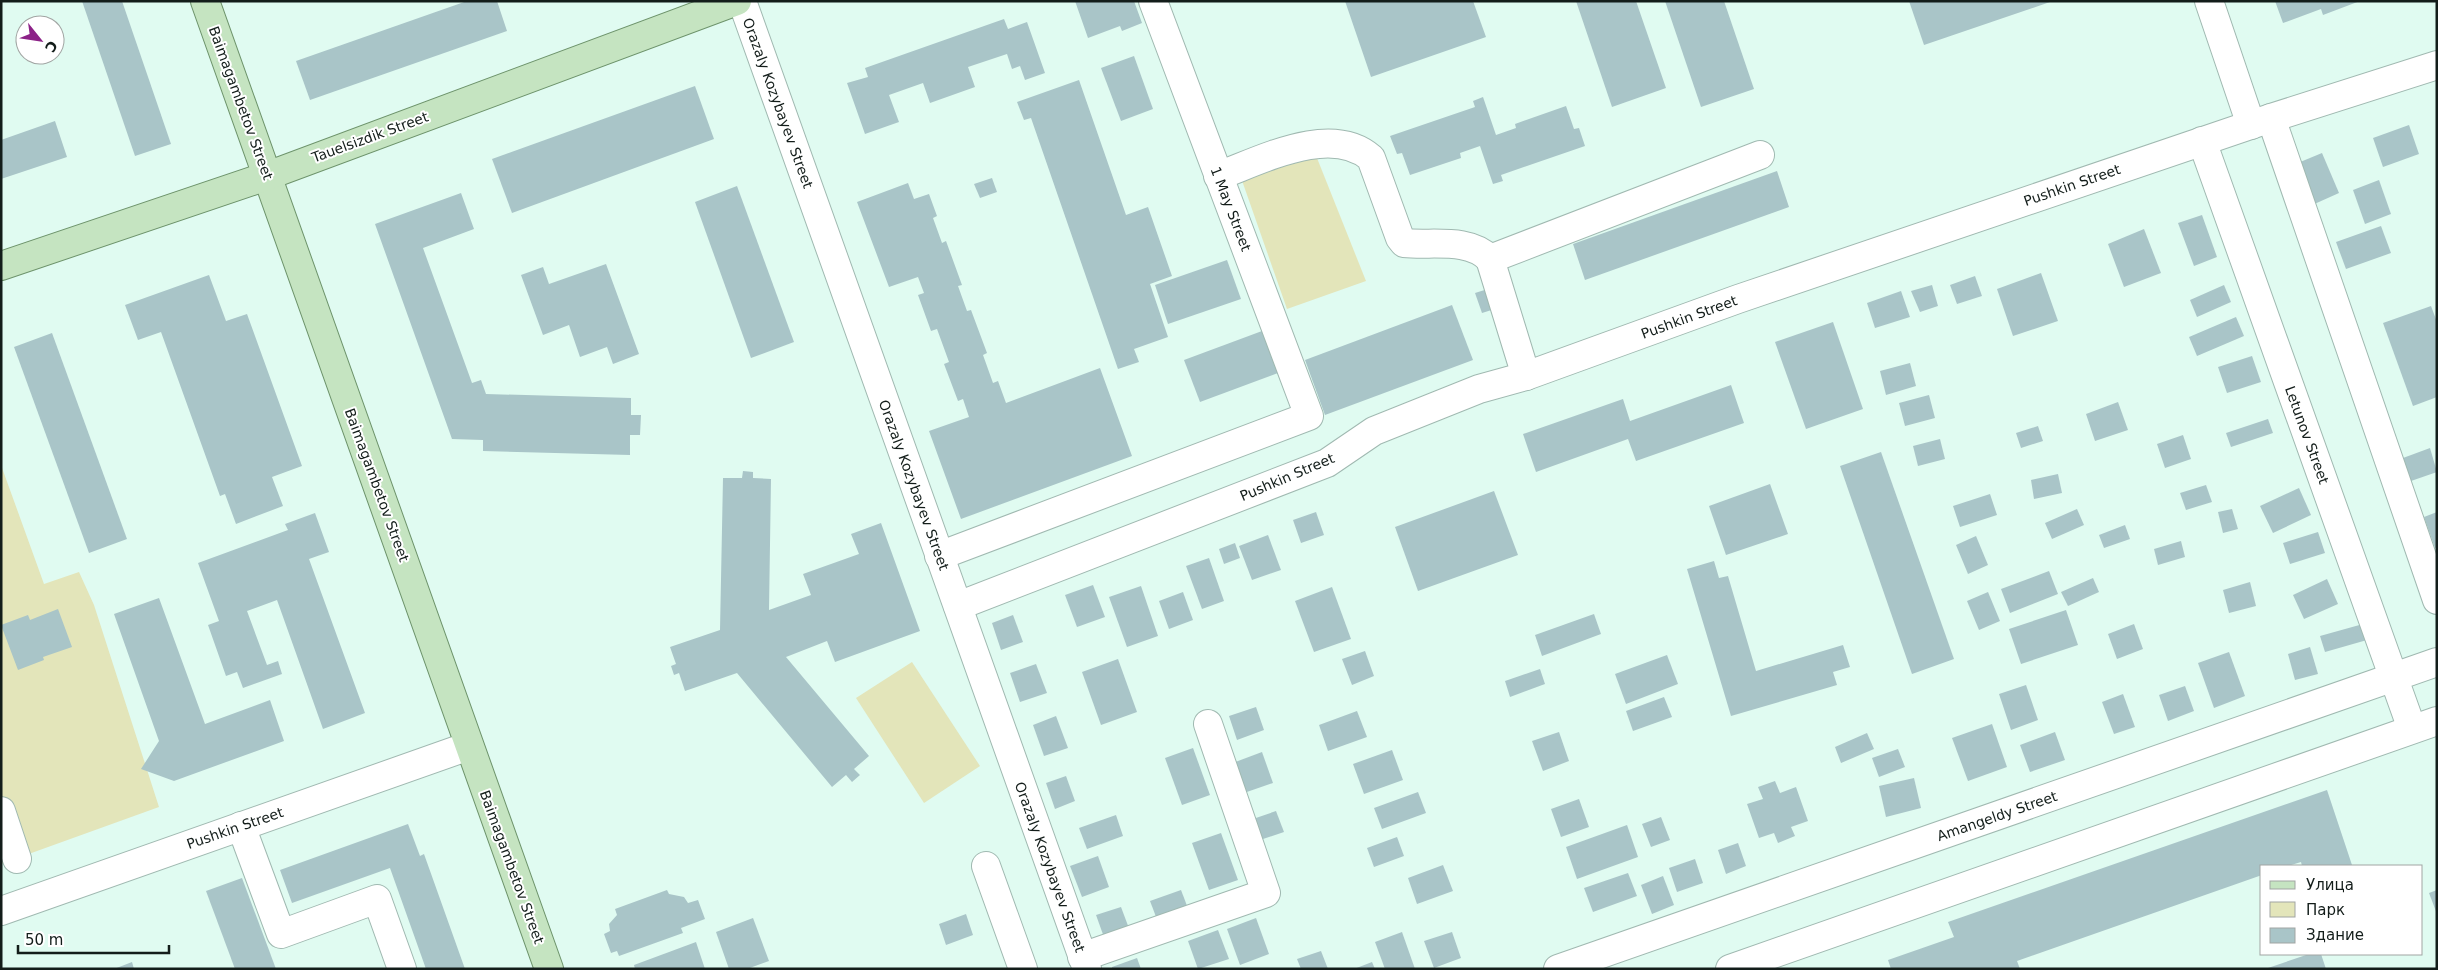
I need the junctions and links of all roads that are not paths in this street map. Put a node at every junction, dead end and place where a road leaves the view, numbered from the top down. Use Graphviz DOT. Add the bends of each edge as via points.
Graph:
graph roads {
  1 [pos="205,1"];
  2 [pos="737,1"];
  3 [pos="742,1"];
  4 [pos="1153,1"];
  5 [pos="2208,1"];
  6 [pos="2437,65"];
  7 [pos="2261,121"];
  8 [pos="2202,141"];
  9 [pos="1760,155"];
  10 [pos="267,176"];
  11 [pos="1218,176"];
  12 [pos="1490,259"];
  13 [pos="1,266"];
  14 [pos="1526,376"];
  15 [pos="939,556"];
  16 [pos="2437,600"];
  17 [pos="958,606"];
  18 [pos="2437,662"];
  19 [pos="2394,678"];
  20 [pos="1208,724"];
  21 [pos="2424,725"];
  22 [pos="469,746"];
  23 [pos="1,811"];
  24 [pos="242,826"];
  25 [pos="18,859"];
  26 [pos="986,866"];
  27 [pos="1,911"];
  28 [pos="1084,963"];
  29 [pos="402,969"];
  30 [pos="549,969"];
  31 [pos="1023,969"];
  32 [pos="1558,969"];
  33 [pos="1730,969"];
  1 -- 10 [label="main road, Baimagambetov Street"];
  2 -- 10 [label="main road, Tauelsіzdіk Street"];
  3 -- 15 [label="street, Orazaly Kozybayev Street"];
  4 -- 11 [label="street, 1 May Street"];
  5 -- 7 [label="street"];
  6 -- 7 [label="street, Pushkin Street"];
  7 -- 8 [label="street, Pushkin Street"];
  7 -- 16 [label="street"];
  8 -- 14 [label="street, Pushkin Street" via="1738,299"];
  8 -- 19 [label="street, Letunov Street"];
  9 -- 12 [label="street"];
  10 -- 13 [label="main road, Tauelsіzdіk Street"];
  10 -- 22 [label="main road, Baimagambetov Street"];
  11 -- 12 [label="street" via="1279,153 1321,143 1351,145 1371,158 1404,243 1435,242 1474,248"];
  11 -- 15 [label="street, 1 May Street" via="1309,416"];
  12 -- 14 [label="street"];
  14 -- 17 [label="street, Pushkin Street" via="1479,389 1374,431 1327,463"];
  15 -- 17 [label="street, Orazaly Kozybayev Street"];
  17 -- 28 [label="street, Orazaly Kozybayev Street"];
  18 -- 19 [label="street, Amangeldy Street"];
  19 -- 21 [label="street, Letunov Street"];
  19 -- 32 [label="street, Amangeldy Street"];
  20 -- 28 [label="street" via="1266,893"];
  21 -- 33 [label="street"];
  22 -- 24 [label="street, Pushkin Street"];
  22 -- 30 [label="main road, Baimagambetov Street"];
  23 -- 25 [label="street"];
  24 -- 27 [label="street, Pushkin Street"];
  24 -- 29 [label="street" via="281,934 377,899"];
  26 -- 31 [label="street"];
}
